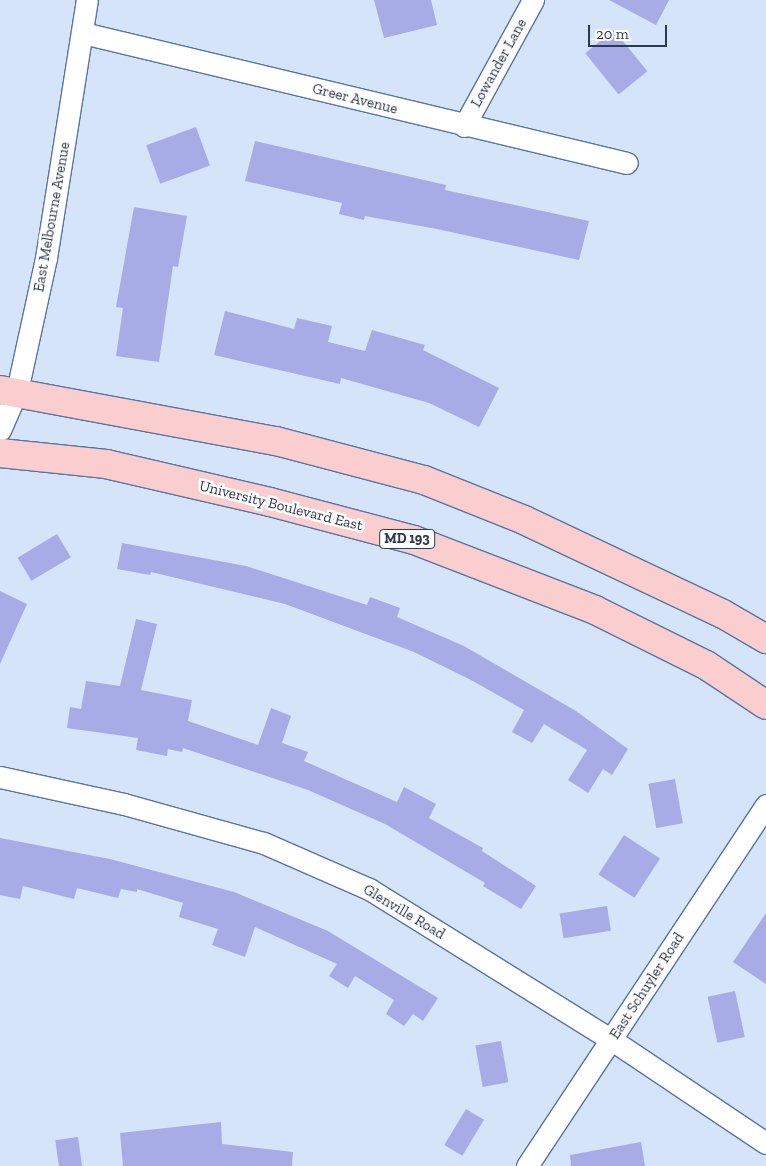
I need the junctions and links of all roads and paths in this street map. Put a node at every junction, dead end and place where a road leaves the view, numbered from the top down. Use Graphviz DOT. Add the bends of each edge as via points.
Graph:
graph roads {
  1 [pos="88,0"];
  2 [pos="533,0"];
  3 [pos="83,33"];
  4 [pos="464,126"];
  5 [pos="627,163"];
  6 [pos="8,390"];
  7 [pos="0,430"];
  8 [pos="0,453"];
  9 [pos="766,639"];
  10 [pos="766,705"];
  11 [pos="0,778"];
  12 [pos="766,805"];
  13 [pos="612,1040"];
  14 [pos="766,1143"];
  15 [pos="527,1166"];
  1 -- 3 [label="street, East Melbourne Avenue"];
  2 -- 4 [label="street, Lowander Lane"];
  3 -- 4 [label="street, Greer Avenue"];
  3 -- 6 [label="street, East Melbourne Avenue" via="46,258"];
  4 -- 5 [label="street, Greer Avenue"];
  6 -- 7 [label="street, East Melbourne Avenue"];
  6 -- 9 [label="main road" via="276,441 424,480 524,520 723,614"];
  8 -- 10 [label="main road, University Boulevard East / MD 193" via="106,464 414,540 595,610 706,665"];
  11 -- 13 [label="street, Glenville Road" via="124,804 264,843 369,890"];
  12 -- 13 [label="street, East Schuyler Road"];
  13 -- 14 [label="street, Glenville Road"];
  13 -- 15 [label="street, East Schuyler Road"];
}
